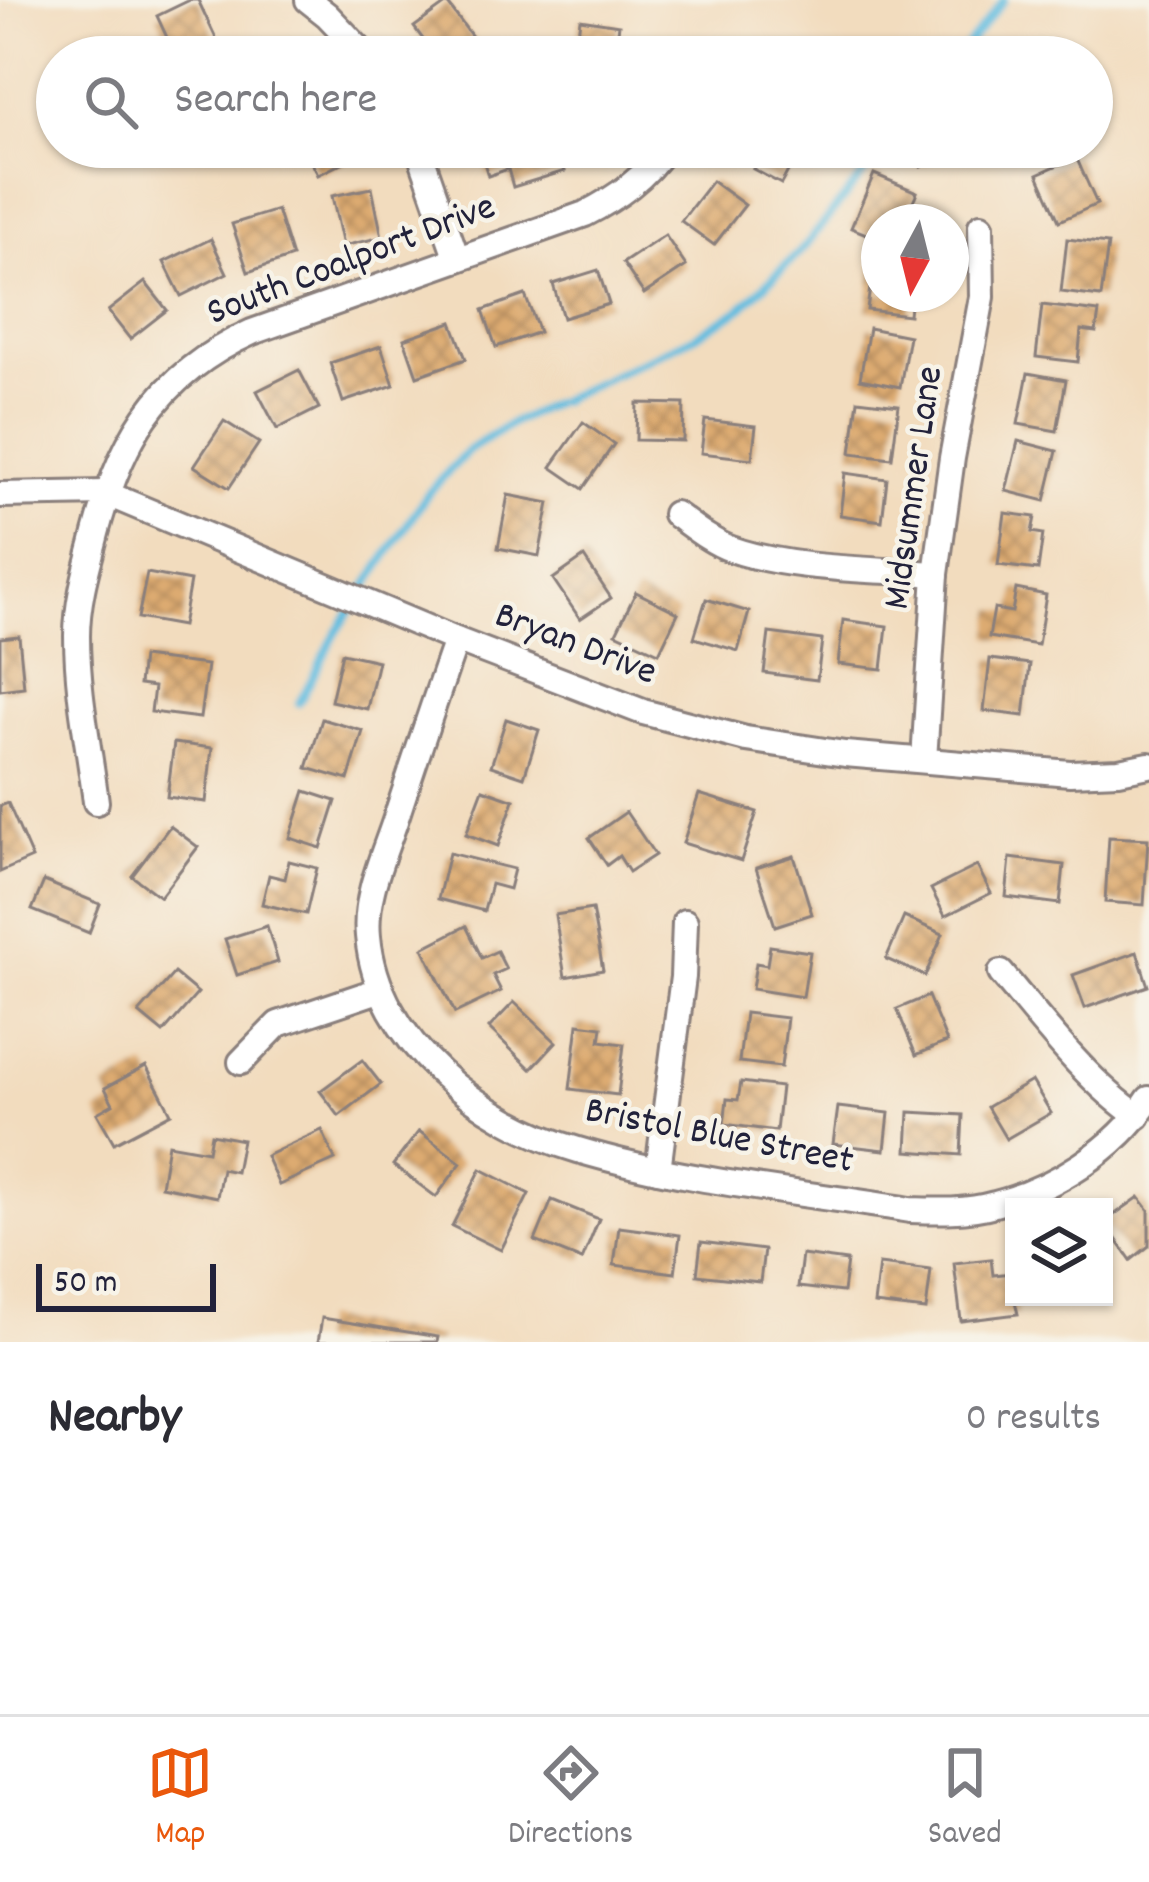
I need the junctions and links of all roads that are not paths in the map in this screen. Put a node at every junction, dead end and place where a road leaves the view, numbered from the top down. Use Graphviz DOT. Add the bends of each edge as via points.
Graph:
graph roads {
  1 [pos="308,0"];
  2 [pos="347,36"];
  3 [pos="425,168"];
  4 [pos="651,168"];
  5 [pos="981,226"];
  6 [pos="457,259"];
  7 [pos="106,493"];
  8 [pos="0,495"];
  9 [pos="675,514"];
  10 [pos="936,574"];
  11 [pos="456,640"];
  12 [pos="924,760"];
  13 [pos="1149,765"];
  14 [pos="96,802"];
  15 [pos="685,922"];
  16 [pos="1001,973"];
  17 [pos="379,990"];
  18 [pos="241,1062"];
  19 [pos="1144,1108"];
  20 [pos="658,1170"];
  1 -- 2 [label="street"];
  3 -- 6 [label="street"];
  4 -- 6 [label="street, South Coalport Drive" via="585,214"];
  5 -- 10 [label="street, Midsummer Lane" via="982,297"];
  6 -- 7 [label="street, South Coalport Drive" via="221,346 153,403"];
  7 -- 8 [label="street, Bryan Drive"];
  7 -- 11 [label="street, Bryan Drive"];
  7 -- 14 [label="street, South Coalport Drive" via="77,631"];
  9 -- 10 [label="street" via="726,548 760,557"];
  10 -- 12 [label="street, Midsummer Lane"];
  11 -- 12 [label="street, Bryan Drive" via="643,712 746,739"];
  11 -- 17 [label="street, Bristol Blue Street" via="372,889 368,934"];
  12 -- 13 [label="street, Bryan Drive" via="1070,773"];
  15 -- 20 [label="street"];
  16 -- 19 [label="street" via="1119,1103"];
  17 -- 18 [label="street" via="278,1024"];
  17 -- 20 [label="street, Bristol Blue Street" via="424,1059 479,1103 574,1150"];
  19 -- 20 [label="street, Bristol Blue Street" via="1076,1168 995,1204 951,1211"];
}
